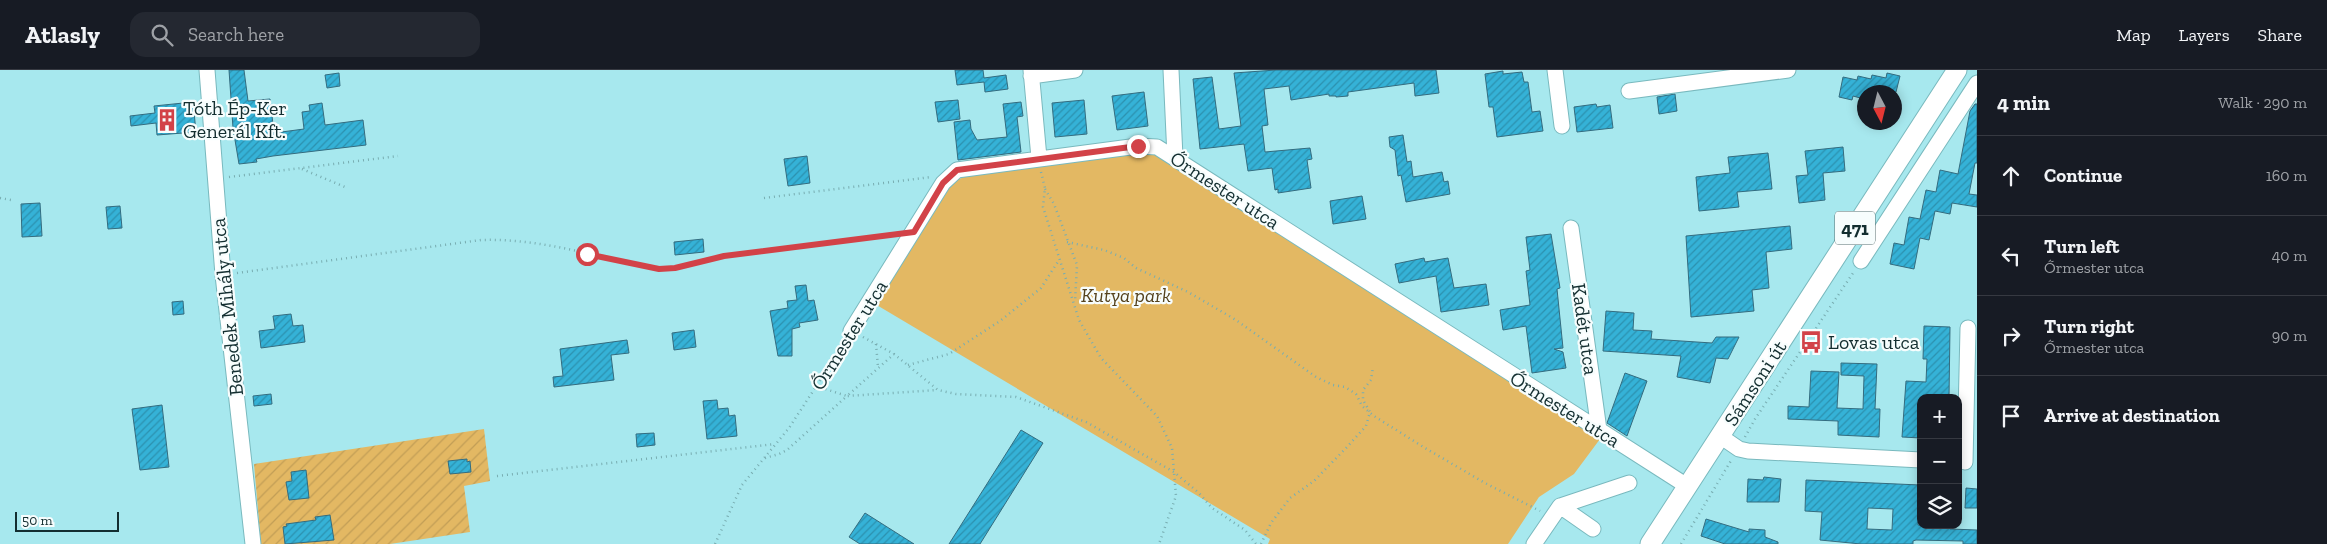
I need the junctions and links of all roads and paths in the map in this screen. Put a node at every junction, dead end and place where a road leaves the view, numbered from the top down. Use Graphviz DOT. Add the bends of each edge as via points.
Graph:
graph roads {
  1 [pos="207,70"];
  2 [pos="1075,70"];
  3 [pos="1171,70"];
  4 [pos="1555,70"];
  5 [pos="1788,70"];
  6 [pos="1957,70"];
  7 [pos="1031,73"];
  8 [pos="1977,83"];
  9 [pos="1629,91"];
  10 [pos="1562,126"];
  11 [pos="398,156"];
  12 [pos="1175,157"];
  13 [pos="1039,158"];
  14 [pos="301,169"];
  15 [pos="952,174"];
  16 [pos="215,179"];
  17 [pos="345,187"];
  18 [pos="1045,188"];
  19 [pos="0,198"];
  20 [pos="764,198"];
  21 [pos="11,200"];
  22 [pos="1571,228"];
  23 [pos="914,232"];
  24 [pos="1067,242"];
  25 [pos="1059,260"];
  26 [pos="1861,261"];
  27 [pos="223,275"];
  28 [pos="1075,304"];
  29 [pos="1968,328"];
  30 [pos="851,332"];
  31 [pos="876,344"];
  32 [pos="894,354"];
  33 [pos="908,365"];
  34 [pos="878,367"];
  35 [pos="1373,367"];
  36 [pos="816,386"];
  37 [pos="938,390"];
  38 [pos="847,396"];
  39 [pos="1370,412"];
  40 [pos="1599,430"];
  41 [pos="1720,436"];
  42 [pos="777,444"];
  43 [pos="1739,449"];
  44 [pos="764,458"];
  45 [pos="1917,460"];
  46 [pos="1967,462"];
  47 [pos="1174,472"];
  48 [pos="497,476"];
  49 [pos="1629,483"];
  50 [pos="1687,486"];
  51 [pos="1556,511"];
  52 [pos="1593,529"];
  53 [pos="253,544"];
  54 [pos="715,544"];
  55 [pos="1159,544"];
  56 [pos="1256,544"];
  57 [pos="1261,544"];
  58 [pos="1534,544"];
  59 [pos="1650,544"];
  60 [pos="1681,544"];
  1 -- 16 [label="street, Benedek Mihály utca"];
  2 -- 7 [label="street"];
  3 -- 12 [label="street"];
  4 -- 10 [label="street"];
  5 -- 9 [label="street"];
  6 -- 41 [label="main road, Sámsoni út / 471"];
  7 -- 13 [label="street"];
  8 -- 26 [label="street"];
  11 -- 14 [label="path"];
  12 -- 13 [label="street, Őrmester utca" via="1148,146"];
  12 -- 40 [label="street, Őrmester utca"];
  13 -- 15 [label="street, Őrmester utca" via="963,168"];
  13 -- 18 [label="path"];
  14 -- 16 [label="path"];
  14 -- 17 [label="path"];
  15 -- 20 [label="path"];
  15 -- 23 [label="street, Őrmester utca" via="943,183"];
  16 -- 27 [label="street, Benedek Mihály utca"];
  18 -- 24 [label="path"];
  18 -- 25 [label="path" via="1043,207"];
  19 -- 21 [label="path"];
  22 -- 40 [label="street, Kadét utca"];
  23 -- 27 [label="path" via="724,256 659,269 544,243 510,239 481,240"];
  23 -- 30 [label="street, Őrmester utca"];
  24 -- 28 [label="path" via="1077,265"];
  24 -- 39 [label="path" via="1124,258 1136,268 1188,292 1236,320 1316,377 1356,394 1362,406"];
  25 -- 28 [label="path"];
  25 -- 33 [label="path" via="1041,288 1000,321 949,354"];
  26 -- 43 [label="path" via="1755,419"];
  27 -- 53 [label="street, Benedek Mihály utca"];
  28 -- 47 [label="path" via="1079,320 1101,358 1157,416 1172,448"];
  29 -- 46 [label="street"];
  30 -- 31 [label="path"];
  30 -- 36 [label="path, Őrmester utca"];
  31 -- 32 [label="path"];
  31 -- 34 [label="path"];
  32 -- 33 [label="path"];
  32 -- 34 [label="path"];
  33 -- 37 [label="path"];
  34 -- 38 [label="path"];
  35 -- 39 [label="path" via="1371,380 1363,390 1363,400"];
  36 -- 38 [label="path"];
  36 -- 42 [label="path, Őrmester utca"];
  37 -- 38 [label="path"];
  37 -- 47 [label="path" via="1016,397 1086,422"];
  38 -- 44 [label="path" via="787,450"];
  39 -- 51 [label="path" via="1484,483 1531,508"];
  39 -- 57 [label="path" via="1366,426 1353,440 1314,481 1290,498 1271,523"];
  40 -- 50 [label="street, Őrmester utca"];
  41 -- 43 [label="street"];
  41 -- 50 [label="main road, Sámsoni út / 471"];
  42 -- 44 [label="path, Őrmester utca"];
  42 -- 48 [label="path"];
  43 -- 45 [label="street"];
  43 -- 60 [label="path"];
  44 -- 54 [label="path, Őrmester utca" via="742,485"];
  47 -- 55 [label="path" via="1176,496"];
  47 -- 56 [label="path" via="1212,508 1244,530"];
  49 -- 51 [label="street"];
  50 -- 59 [label="main road, Sámsoni út / 471"];
  51 -- 52 [label="street"];
  51 -- 58 [label="street"];
}
